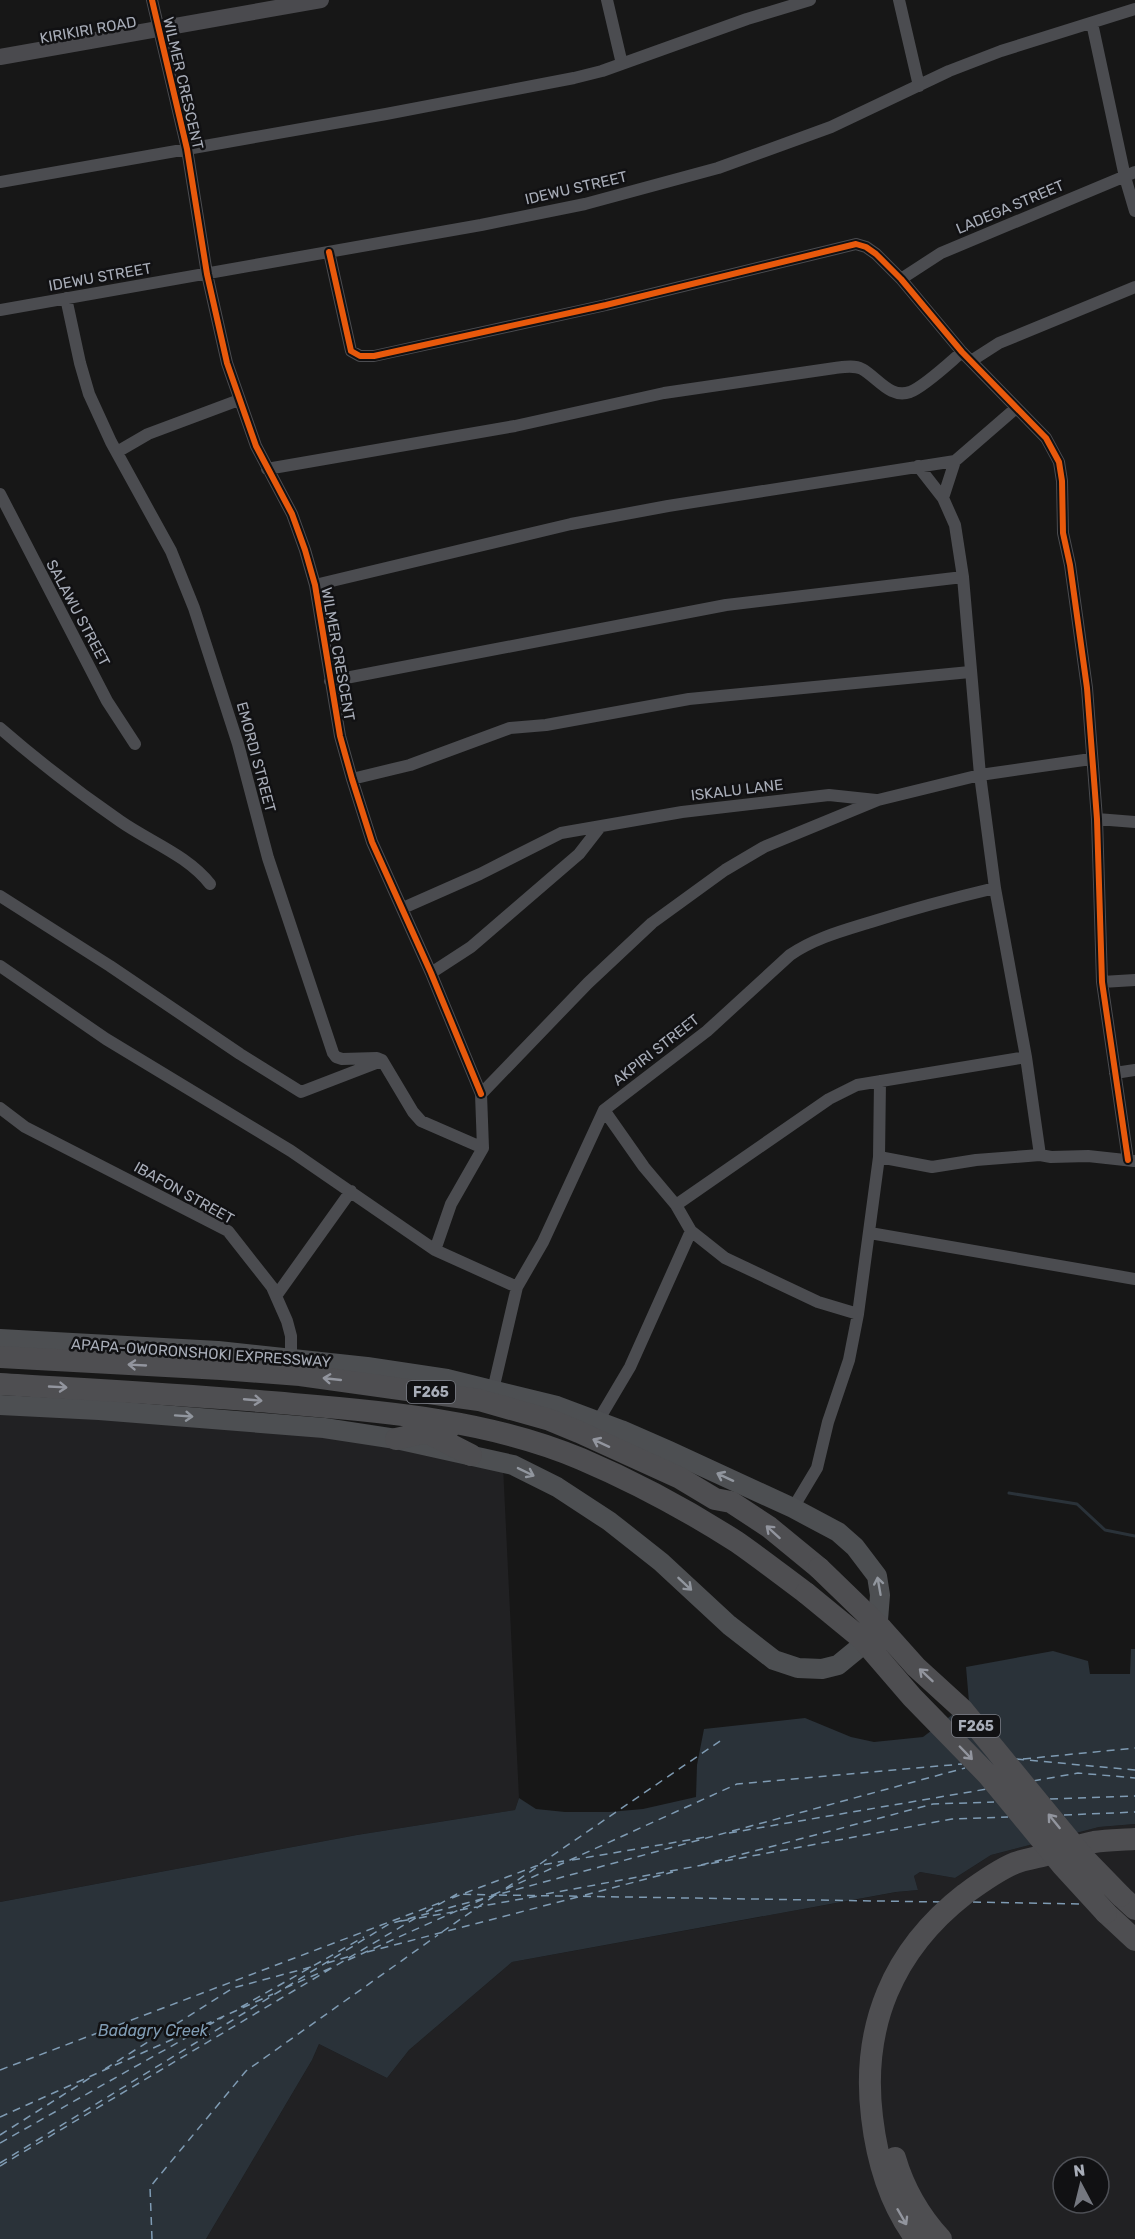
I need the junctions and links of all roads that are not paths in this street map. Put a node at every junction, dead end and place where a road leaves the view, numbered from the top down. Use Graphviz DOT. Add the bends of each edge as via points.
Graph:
graph roads {
  1 [pos="152,0"];
  2 [pos="321,0"];
  3 [pos="607,0"];
  4 [pos="810,0"];
  5 [pos="899,0"];
  6 [pos="1135,9"];
  7 [pos="1092,23"];
  8 [pos="157,30"];
  9 [pos="0,57"];
  10 [pos="622,64"];
  11 [pos="919,86"];
  12 [pos="187,149"];
  13 [pos="1130,174"];
  14 [pos="0,182"];
  15 [pos="1135,211"];
  16 [pos="329,252"];
  17 [pos="207,274"];
  18 [pos="901,279"];
  19 [pos="1135,287"];
  20 [pos="66,298"];
  21 [pos="0,310"];
  22 [pos="967,357"];
  23 [pos="239,400"];
  24 [pos="1016,409"];
  25 [pos="117,452"];
  26 [pos="955,461"];
  27 [pos="918,466"];
  28 [pos="267,469"];
  29 [pos="0,494"];
  30 [pos="942,498"];
  31 [pos="963,577"];
  32 [pos="315,585"];
  33 [pos="970,672"];
  34 [pos="330,681"];
  35 [pos="0,728"];
  36 [pos="135,744"];
  37 [pos="1091,759"];
  38 [pos="980,775"];
  39 [pos="352,779"];
  40 [pos="878,801"];
  41 [pos="1097,819"];
  42 [pos="1135,822"];
  43 [pos="600,827"];
  44 [pos="210,884"];
  45 [pos="996,888"];
  46 [pos="0,896"];
  47 [pos="403,908"];
  48 [pos="0,966"];
  49 [pos="431,973"];
  50 [pos="1135,981"];
  51 [pos="1102,982"];
  52 [pos="1026,1057"];
  53 [pos="382,1060"];
  54 [pos="1135,1070"];
  55 [pos="1115,1073"];
  56 [pos="880,1082"];
  57 [pos="481,1094"];
  58 [pos="0,1108"];
  59 [pos="604,1110"];
  60 [pos="483,1148"];
  61 [pos="1040,1155"];
  62 [pos="879,1157"];
  63 [pos="1132,1161"];
  64 [pos="351,1191"];
  65 [pos="676,1204"];
  66 [pos="691,1231"];
  67 [pos="870,1233"];
  68 [pos="435,1250"];
  69 [pos="1135,1279"];
  70 [pos="517,1287"];
  71 [pos="276,1296"];
  72 [pos="858,1314"];
  73 [pos="0,1339"];
  74 [pos="0,1357"];
  75 [pos="291,1358"];
  76 [pos="366,1375"];
  77 [pos="0,1384"];
  78 [pos="442,1386"];
  79 [pos="493,1390"];
  80 [pos="0,1405"];
  81 [pos="396,1413"];
  82 [pos="598,1421"];
  83 [pos="481,1428"];
  84 [pos="425,1432"];
  85 [pos="396,1439"];
  86 [pos="471,1455"];
  87 [pos="793,1508"];
  88 [pos="1135,1839"];
  89 [pos="1135,1852"];
  90 [pos="1128,1902"];
  91 [pos="1135,1940"];
  92 [pos="916,2239"];
  93 [pos="941,2239"];
  1 -- 8 [label="street, WILMER CRESCENT"];
  2 -- 8 [label="main road, KIRIKIRI ROAD"];
  3 -- 10 [label="street"];
  4 -- 10 [label="street"];
  5 -- 11 [label="street"];
  6 -- 7 [label="street, IDEWU STREET"];
  7 -- 11 [label="street, IDEWU STREET" via="1001,51"];
  7 -- 13 [label="street"];
  8 -- 9 [label="main road, KIRIKIRI ROAD"];
  8 -- 12 [label="street, WILMER CRESCENT"];
  10 -- 12 [label="street" via="527,87"];
  11 -- 16 [label="street, IDEWU STREET" via="831,127 718,168 585,204"];
  12 -- 14 [label="street"];
  12 -- 17 [label="street, WILMER CRESCENT"];
  13 -- 15 [label="street"];
  13 -- 18 [label="street, LADEGA STREET" via="941,252"];
  16 -- 17 [label="street, IDEWU STREET"];
  16 -- 18 [label="street" via="351,351 360,356 606,305 846,245 866,247"];
  17 -- 20 [label="street, IDEWU STREET"];
  17 -- 23 [label="street, WILMER CRESCENT"];
  18 -- 22 [label="street"];
  19 -- 22 [label="street"];
  20 -- 21 [label="street, IDEWU STREET"];
  20 -- 25 [label="street, EMORDI STREET" via="89,394"];
  22 -- 24 [label="street"];
  22 -- 28 [label="street" via="902,394 892,392 862,369 835,368 664,393 515,426"];
  23 -- 25 [label="street" via="156,431"];
  23 -- 28 [label="street, WILMER CRESCENT"];
  24 -- 26 [label="street"];
  24 -- 37 [label="street" via="1046,438 1059,462 1063,533 1087,688"];
  25 -- 53 [label="street, EMORDI STREET" via="171,551 194,608 238,744 268,858 333,1053 342,1059"];
  26 -- 27 [label="street"];
  26 -- 30 [label="street"];
  27 -- 30 [label="street"];
  27 -- 32 [label="street" via="571,524"];
  28 -- 32 [label="street, WILMER CRESCENT" via="292,514"];
  29 -- 36 [label="street, SALAWU STREET" via="107,701"];
  30 -- 31 [label="street" via="956,525"];
  31 -- 33 [label="street"];
  31 -- 34 [label="street" via="726,605"];
  32 -- 34 [label="street, WILMER CRESCENT"];
  33 -- 38 [label="street"];
  33 -- 39 [label="street" via="689,699 510,728 410,765"];
  34 -- 39 [label="street, WILMER CRESCENT"];
  35 -- 44 [label="street" via="121,822 186,861"];
  37 -- 38 [label="street"];
  37 -- 41 [label="street"];
  38 -- 40 [label="street"];
  38 -- 45 [label="street"];
  39 -- 47 [label="street, WILMER CRESCENT" via="372,842"];
  40 -- 43 [label="street, ISKALU LANE" via="829,795 682,812"];
  40 -- 57 [label="street" via="764,847 652,923"];
  41 -- 42 [label="street"];
  41 -- 51 [label="street"];
  43 -- 47 [label="street, ISKALU LANE" via="554,836"];
  43 -- 49 [label="street" via="579,854 471,947"];
  45 -- 52 [label="street"];
  45 -- 59 [label="street, AKPIRI STREET" via="934,902 805,945 707,1031"];
  46 -- 53 [label="street" via="301,1092"];
  47 -- 49 [label="street, WILMER CRESCENT"];
  48 -- 64 [label="street" via="106,1040"];
  49 -- 57 [label="street, WILMER CRESCENT"];
  50 -- 51 [label="street"];
  51 -- 55 [label="street"];
  52 -- 56 [label="street"];
  52 -- 61 [label="street"];
  53 -- 60 [label="street" via="422,1121"];
  54 -- 55 [label="street"];
  55 -- 63 [label="street"];
  56 -- 62 [label="street"];
  56 -- 65 [label="street" via="857,1085 830,1099"];
  57 -- 60 [label="street"];
  58 -- 71 [label="street, IBAFON STREET" via="25,1127 228,1231"];
  59 -- 65 [label="street"];
  59 -- 70 [label="street, AKPIRI STREET" via="543,1242"];
  60 -- 68 [label="street" via="451,1204"];
  61 -- 62 [label="street" via="932,1167"];
  61 -- 63 [label="street"];
  62 -- 67 [label="street"];
  64 -- 68 [label="street"];
  64 -- 71 [label="street"];
  65 -- 66 [label="street"];
  66 -- 72 [label="street" via="725,1258 818,1302"];
  66 -- 82 [label="street" via="630,1367"];
  67 -- 69 [label="street"];
  67 -- 72 [label="street"];
  68 -- 70 [label="street"];
  70 -- 79 [label="street, AKPIRI STREET"];
  71 -- 75 [label="street, IBAFON STREET" via="289,1329"];
  72 -- 87 [label="street" via="849,1360 816,1468"];
  73 -- 75 [label="main road, APAPA-OWORONSHOKI EXPRESSWAY"];
  76 -- 74 [label="highway, APAPA-OWORONSHOKI EXPRESSWAY / F265, one-way"];
  75 -- 76 [label="main road, APAPA-OWORONSHOKI EXPRESSWAY"];
  76 -- 78 [label="highway, APAPA-OWORONSHOKI EXPRESSWAY / F265"];
  76 -- 78 [label="highway" via="399,1383"];
  77 -- 81 [label="highway, F265, one-way"];
  78 -- 79 [label="main road, APAPA-OWORONSHOKI EXPRESSWAY"];
  90 -- 78 [label="highway, APAPA-OWORONSHOKI EXPRESSWAY / F265, one-way, bridge" via="1085,1859 962,1709 819,1568 770,1527 731,1502 715,1499 641,1459 550,1420"];
  79 -- 82 [label="main road, APAPA-OWORONSHOKI EXPRESSWAY"];
  80 -- 85 [label="main road, APAPA-OWORONSHOKI EXPRESSWAY, one-way" via="256,1422"];
  81 -- 83 [label="highway, F265"];
  81 -- 84 [label="highway"];
  87 -- 82 [label="main road, APAPA-OWORONSHOKI EXPRESSWAY, one-way"];
  83 -- 84 [label="highway" via="453,1426"];
  83 -- 91 [label="highway, F265, one-way, bridge" via="573,1456 646,1489 738,1543 806,1593 862,1639 988,1775 1062,1865"];
  84 -- 85 [label="highway"];
  84 -- 86 [label="highway"];
  85 -- 86 [label="main road, APAPA-OWORONSHOKI EXPRESSWAY"];
  86 -- 87 [label="main road, APAPA-OWORONSHOKI EXPRESSWAY, one-way" via="513,1465 557,1487 618,1527 774,1660 798,1668 822,1669 838,1665 875,1632 880,1595 877,1576 855,1547 837,1532"];
  88 -- 92 [label="highway, one-way" via="1093,1843 1026,1860 988,1878 939,1917 893,1978 873,2036 871,2109 876,2148 890,2192"];
  89 -- 93 [label="highway" via="1105,1854 1041,1870 994,1890 934,1941 907,1985 886,2041 884,2096 890,2140 904,2185"];
}
